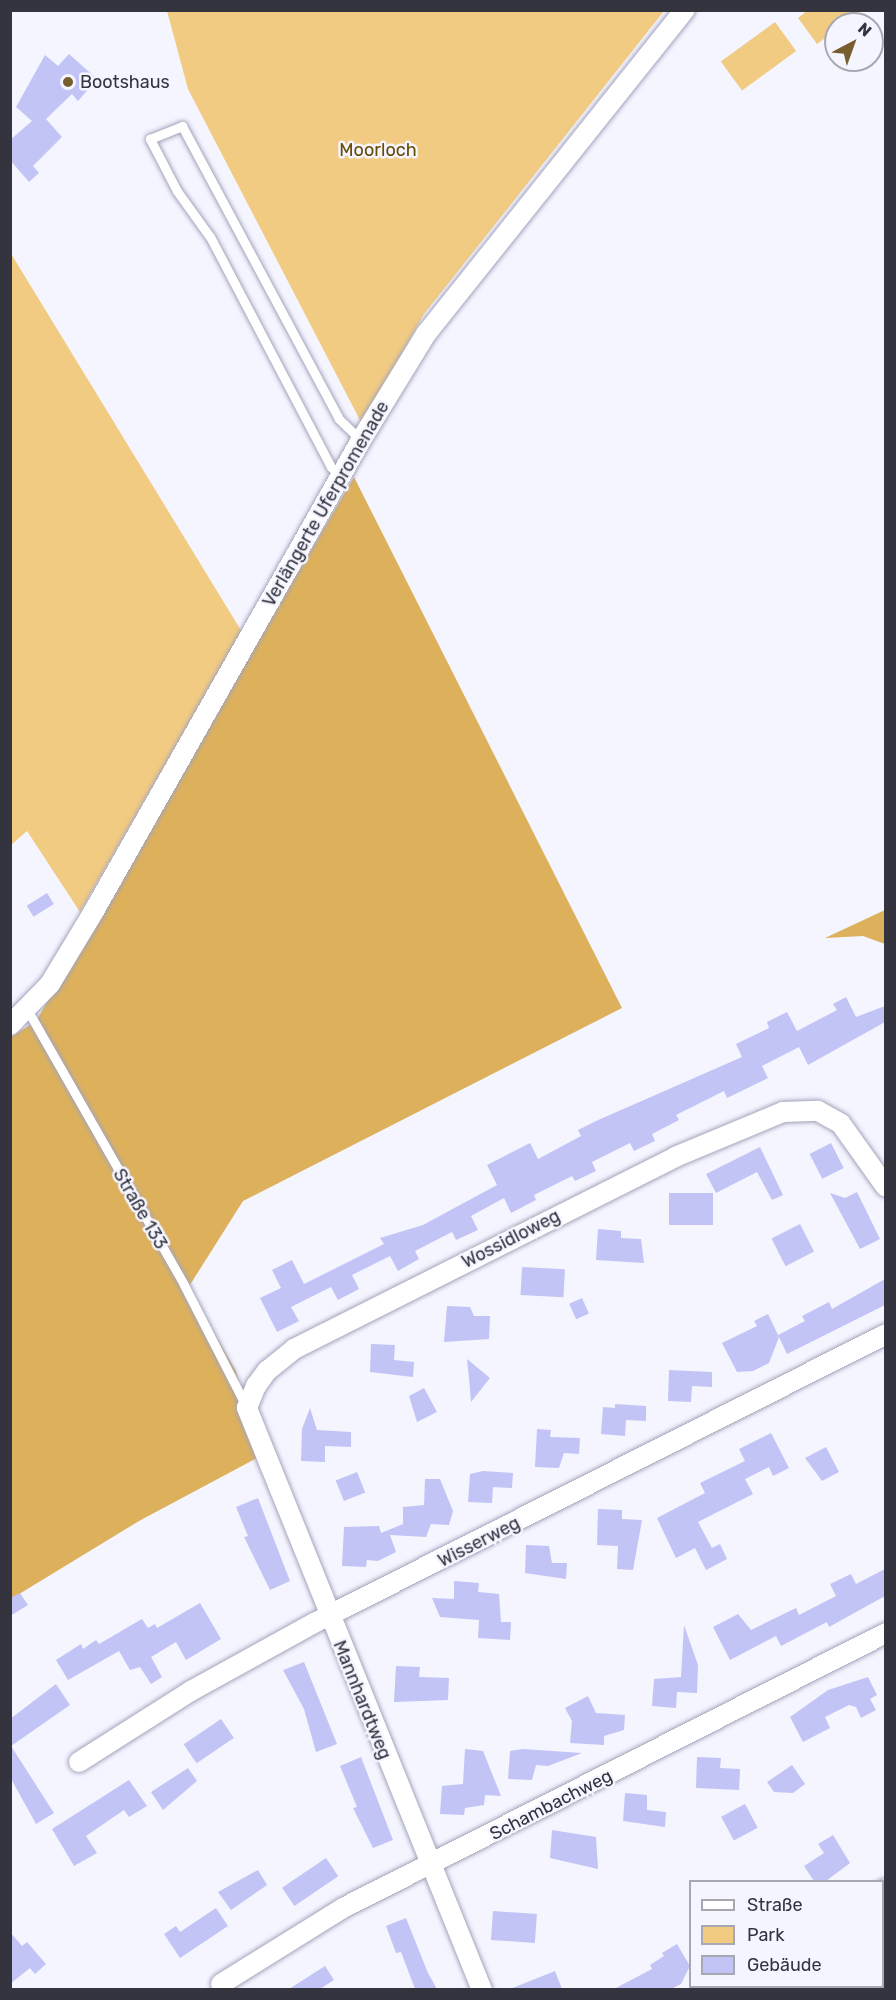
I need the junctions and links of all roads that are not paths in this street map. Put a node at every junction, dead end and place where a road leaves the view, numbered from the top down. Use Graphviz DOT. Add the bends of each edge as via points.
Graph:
graph roads {
  1 [pos="685,10"];
  2 [pos="361,440"];
  3 [pos="340,476"];
  4 [pos="28,1011"];
  5 [pos="10,1025"];
  6 [pos="885,1187"];
  7 [pos="885,1334"];
  8 [pos="247,1408"];
  9 [pos="330,1617"];
  10 [pos="885,1633"];
  11 [pos="79,1762"];
  12 [pos="431,1863"];
  13 [pos="221,1984"];
  14 [pos="482,1989"];
  1 -- 2 [label="street, Verlängerte Uferpromenade" via="456,294"];
  2 -- 3 [label="street, Verlängerte Uferpromenade"];
  2 -- 3 [label="lane" via="339,419 182,126 150,139 177,191 210,237 331,467"];
  3 -- 4 [label="street, Verlängerte Uferpromenade" via="94,911"];
  4 -- 5 [label="street, Verlängerte Uferpromenade"];
  4 -- 8 [label="lane, Straße 133" via="184,1285"];
  6 -- 8 [label="street, Wossidloweg" via="842,1124 824,1113 783,1112 675,1157 294,1349 267,1371"];
  7 -- 9 [label="street, Wisserweg"];
  8 -- 9 [label="street, Mannhardtweg"];
  9 -- 11 [label="street, Wisserweg" via="191,1690"];
  9 -- 12 [label="street, Mannhardtweg"];
  10 -- 12 [label="street, Schambachweg"];
  12 -- 13 [label="street, Schambachweg" via="343,1908"];
  12 -- 14 [label="street, Mannhardtweg"];
}
